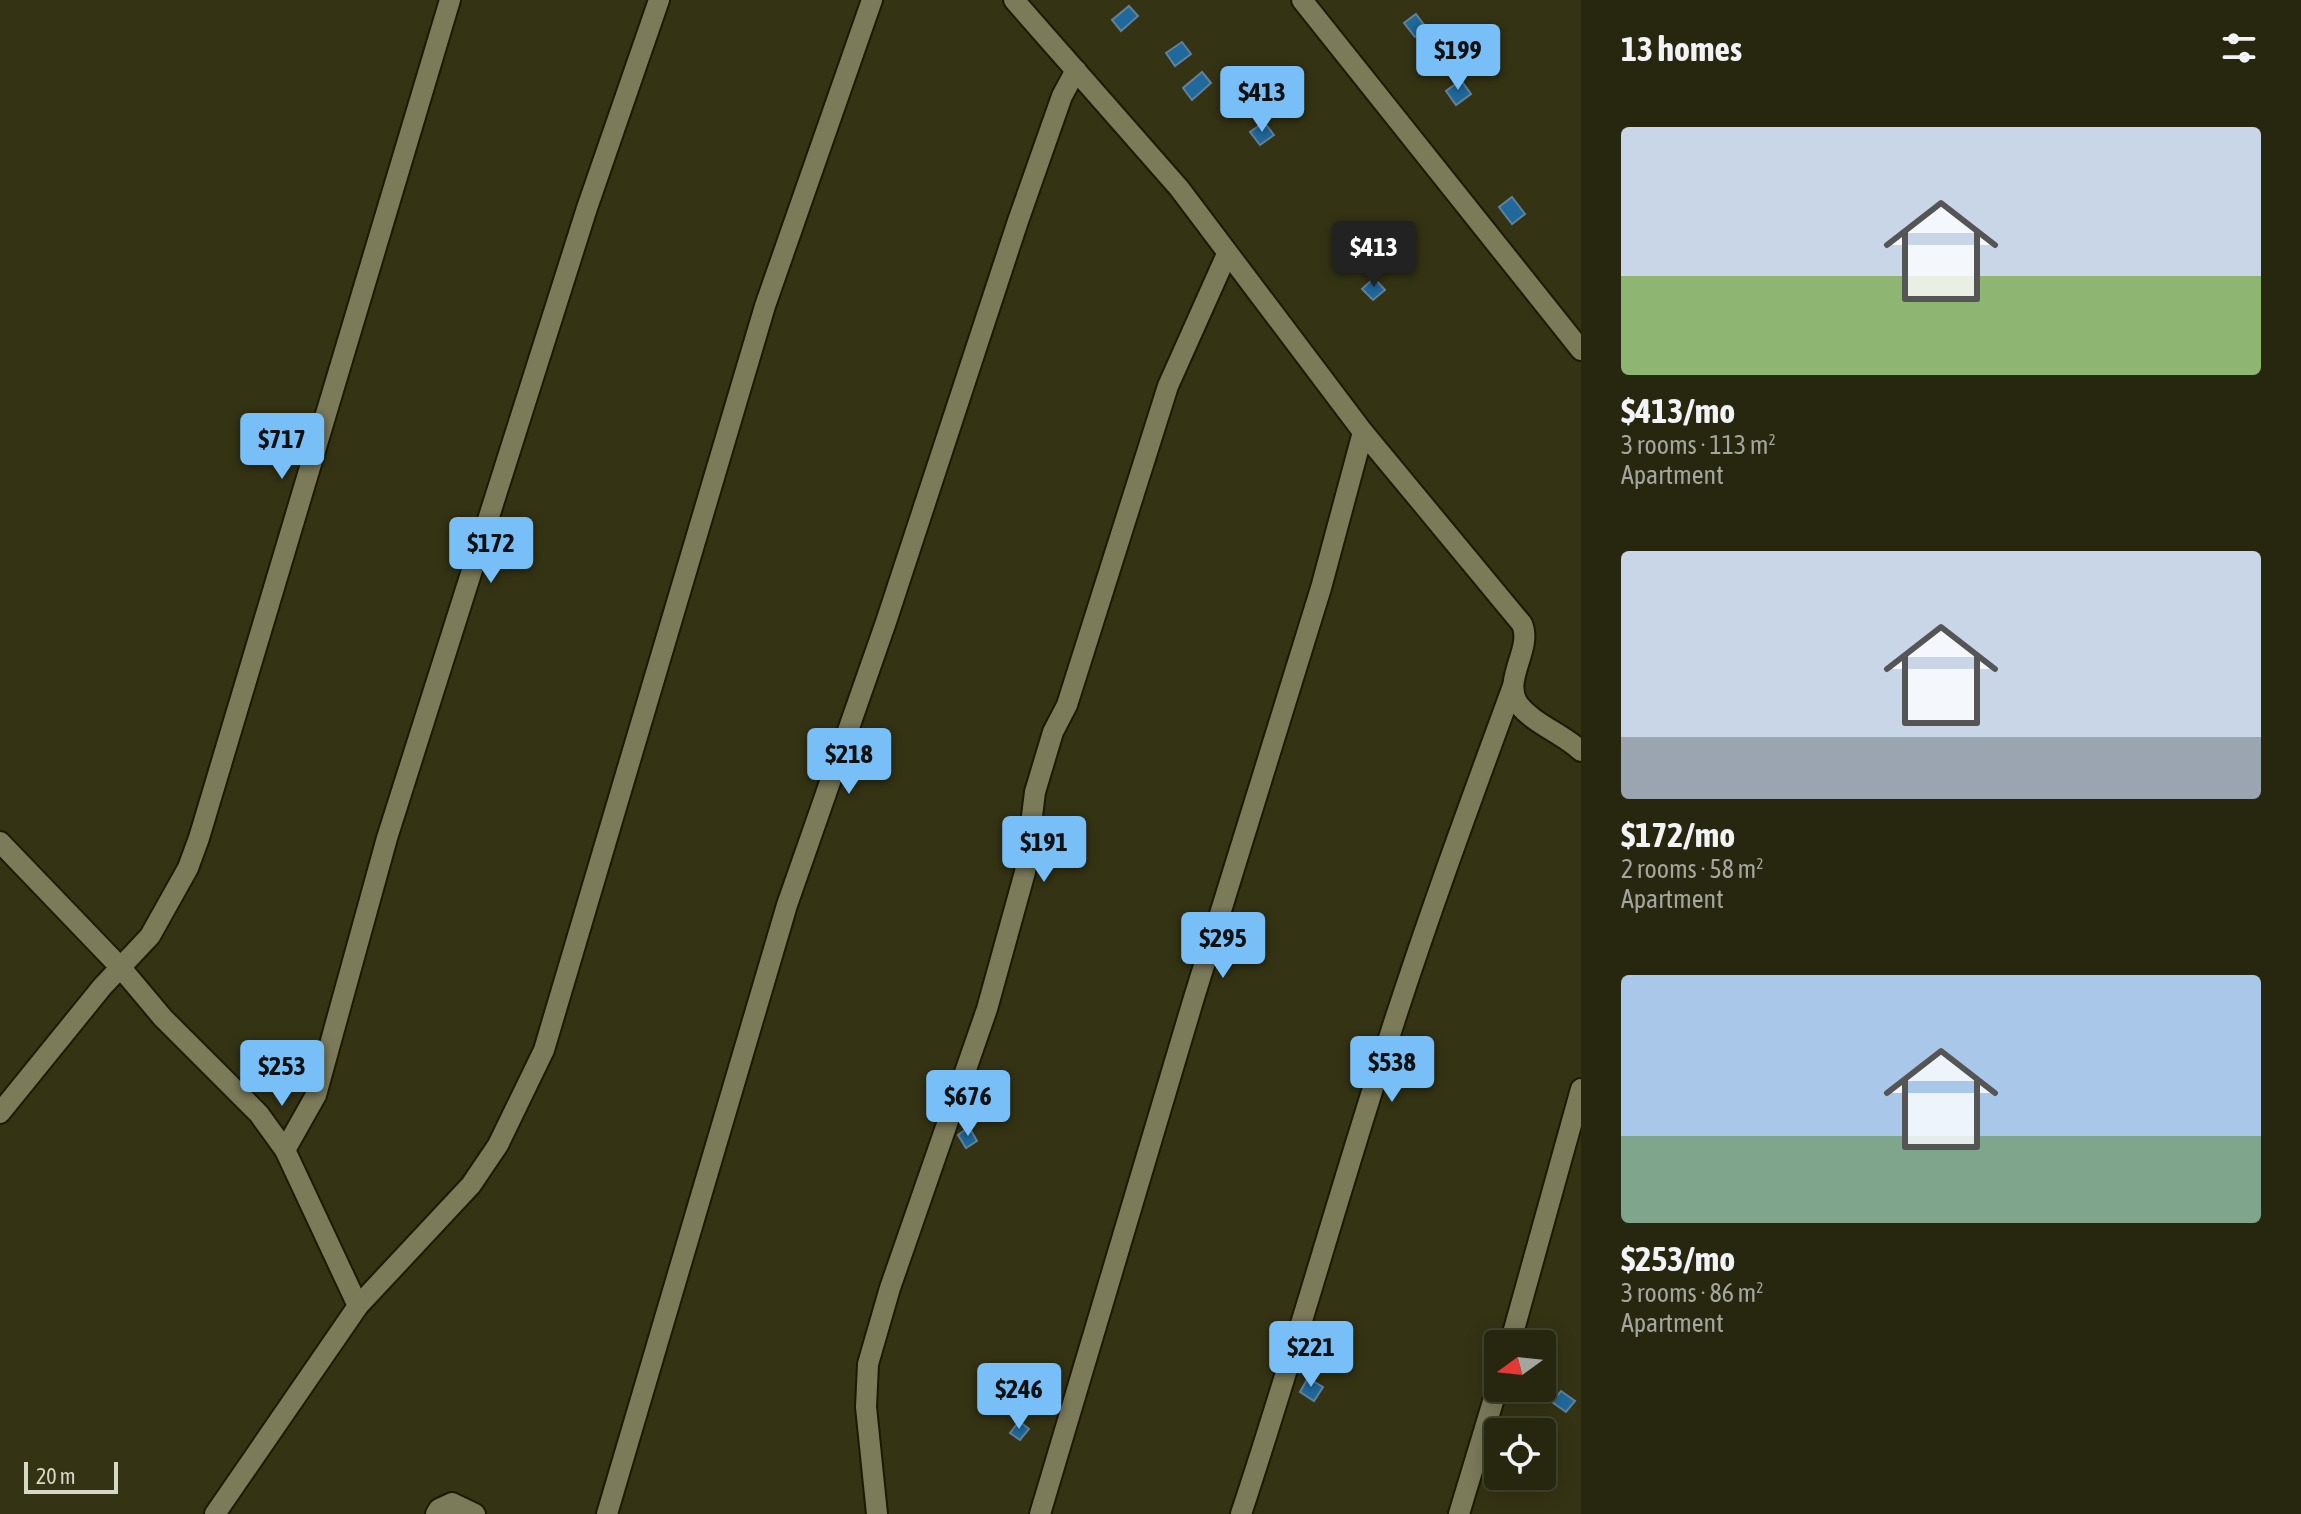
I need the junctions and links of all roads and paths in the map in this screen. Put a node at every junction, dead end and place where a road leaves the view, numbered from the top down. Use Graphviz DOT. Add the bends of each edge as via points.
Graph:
graph roads {
  1 [pos="450,0"];
  2 [pos="659,0"];
  3 [pos="872,0"];
  4 [pos="1014,0"];
  5 [pos="1302,0"];
  6 [pos="1076,70"];
  7 [pos="1227,254"];
  8 [pos="1581,350"];
  9 [pos="1363,432"];
  10 [pos="1513,685"];
  11 [pos="1581,751"];
  12 [pos="0,842"];
  13 [pos="121,968"];
  14 [pos="1581,1089"];
  15 [pos="0,1113"];
  16 [pos="285,1150"];
  17 [pos="358,1306"];
  18 [pos="1514,1330"];
  19 [pos="1493,1402"];
  20 [pos="215,1514"];
  21 [pos="436,1514"];
  22 [pos="475,1514"];
  23 [pos="607,1514"];
  24 [pos="877,1514"];
  25 [pos="1040,1514"];
  26 [pos="1241,1514"];
  27 [pos="1459,1514"];
  1 -- 13 [label="street" via="199,838 150,936"];
  2 -- 16 [label="street" via="587,208 397,808 316,1095"];
  3 -- 17 [label="street" via="765,306 544,1050 498,1145 471,1185"];
  4 -- 6 [label="street"];
  5 -- 8 [label="street"];
  6 -- 7 [label="street" via="1179,188"];
  6 -- 23 [label="street" via="1018,221 787,905"];
  7 -- 9 [label="street"];
  7 -- 24 [label="street" via="1168,386 1067,705 1053,732 1035,792 1025,872 987,1009 868,1364 866,1407"];
  9 -- 10 [label="street" via="1522,624 1525,640"];
  9 -- 25 [label="street" via="1321,588"];
  10 -- 11 [label="street" via="1522,708"];
  10 -- 26 [label="street" via="1404,991"];
  12 -- 13 [label="street"];
  13 -- 15 [label="street"];
  13 -- 16 [label="street" via="259,1114"];
  14 -- 18 [label="street"];
  16 -- 17 [label="street"];
  17 -- 20 [label="street"];
  19 -- 27 [label="street"];
  21 -- 22 [label="street" via="452,1503"];
}
